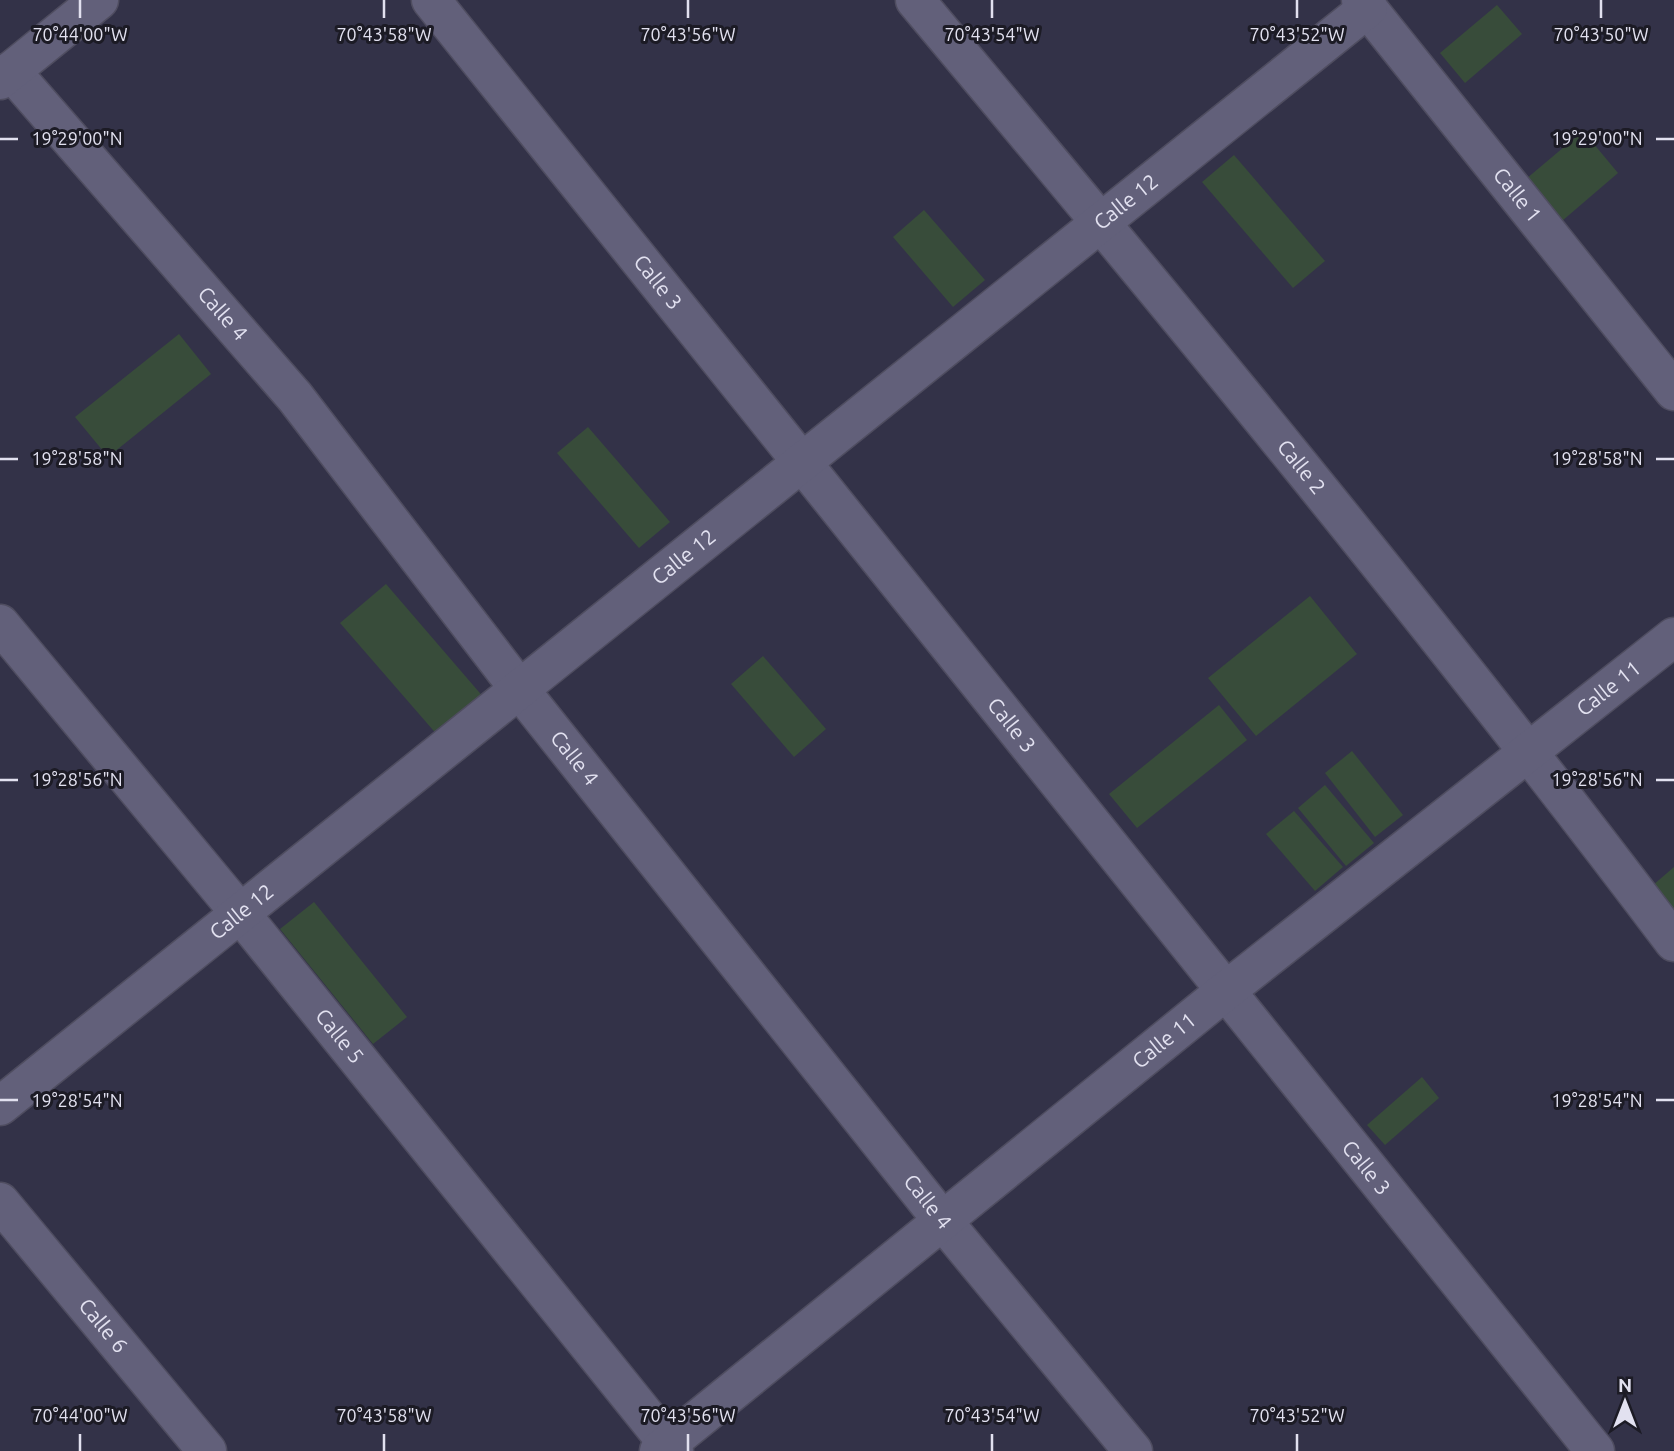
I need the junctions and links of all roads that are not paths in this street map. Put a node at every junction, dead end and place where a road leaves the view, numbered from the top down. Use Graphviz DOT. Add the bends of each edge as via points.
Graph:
graph roads {
  1 [pos="99,0"];
  2 [pos="430,0"];
  3 [pos="915,0"];
  4 [pos="1365,4"];
  5 [pos="5,76"];
  6 [pos="1103,224"];
  7 [pos="1674,391"];
  8 [pos="804,463"];
  9 [pos="0,624"];
  10 [pos="1674,637"];
  11 [pos="520,690"];
  12 [pos="1530,751"];
  13 [pos="240,913"];
  14 [pos="1674,942"];
  15 [pos="1223,993"];
  16 [pos="0,1106"];
  17 [pos="0,1202"];
  18 [pos="942,1220"];
  19 [pos="667,1449"];
  20 [pos="207,1451"];
  21 [pos="1133,1451"];
  22 [pos="1595,1451"];
  1 -- 5 [label="street"];
  2 -- 8 [label="street, Calle 3"];
  3 -- 6 [label="street, Calle 2"];
  4 -- 6 [label="street, Calle 12"];
  4 -- 7 [label="street, Calle 1"];
  5 -- 11 [label="street, Calle 4" via="295,397"];
  6 -- 8 [label="street, Calle 12"];
  6 -- 12 [label="street, Calle 2"];
  8 -- 11 [label="street, Calle 12"];
  8 -- 15 [label="street, Calle 3"];
  9 -- 13 [label="street, Calle 5"];
  10 -- 12 [label="street, Calle 11"];
  11 -- 13 [label="street, Calle 12"];
  11 -- 18 [label="street, Calle 4"];
  12 -- 14 [label="street, Calle 2"];
  12 -- 15 [label="street, Calle 11"];
  13 -- 16 [label="street, Calle 12"];
  13 -- 19 [label="street, Calle 5"];
  15 -- 18 [label="street, Calle 11"];
  15 -- 22 [label="street, Calle 3"];
  17 -- 20 [label="street, Calle 6"];
  18 -- 19 [label="street, Calle 11"];
  18 -- 21 [label="street, Calle 4"];
}
